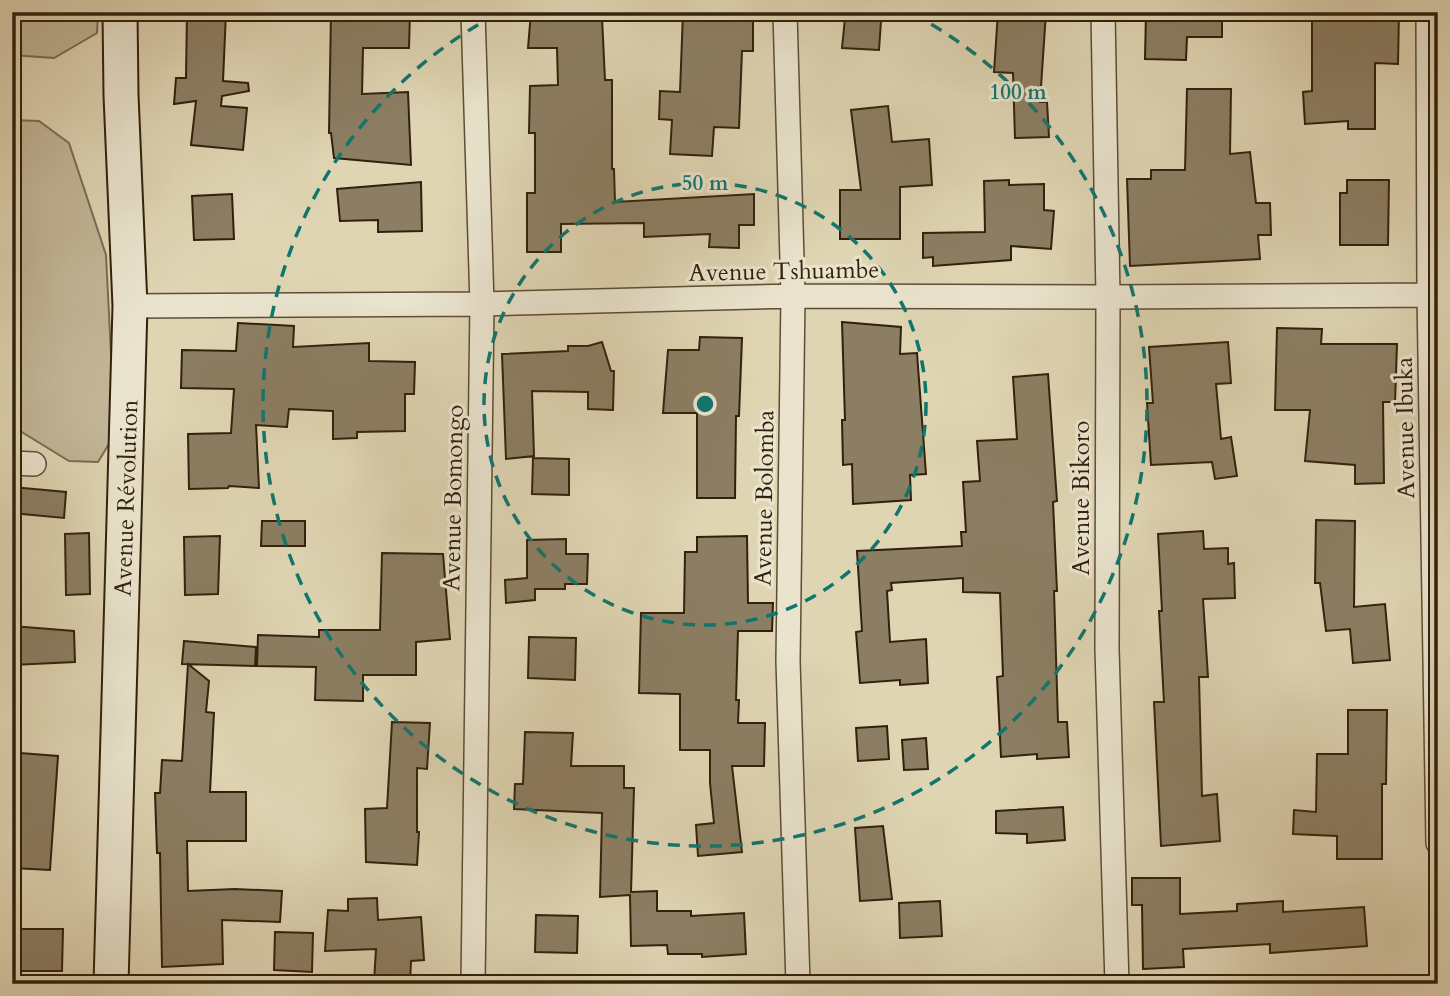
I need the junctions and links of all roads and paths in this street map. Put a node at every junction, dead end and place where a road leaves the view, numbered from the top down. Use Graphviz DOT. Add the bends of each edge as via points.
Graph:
graph roads {
  1 [pos="121,12"];
  2 [pos="472,12"];
  3 [pos="785,12"];
  4 [pos="1103,12"];
  5 [pos="1428,12"];
  6 [pos="1434,295"];
  7 [pos="793,296"];
  8 [pos="1108,297"];
  9 [pos="482,304"];
  10 [pos="130,306"];
  11 [pos="1438,843"];
  12 [pos="111,984"];
  13 [pos="473,984"];
  14 [pos="798,984"];
  15 [pos="1117,984"];
  1 -- 10 [label="street, Avenue Révolution"];
  2 -- 9 [label="street, Avenue Bomongo"];
  3 -- 7 [label="street, Avenue Bolomba"];
  4 -- 8 [label="street, Avenue Bikoro"];
  5 -- 6 [label="street, Avenue Ibuka"];
  6 -- 8 [label="street, Avenue Tshuambe"];
  6 -- 11 [label="street, Avenue Ibuka"];
  7 -- 8 [label="street, Avenue Tshuambe"];
  7 -- 9 [label="street, Avenue Tshuambe"];
  7 -- 14 [label="street, Avenue Bolomba" via="788,661"];
  8 -- 15 [label="street, Avenue Bikoro" via="1107,649"];
  9 -- 10 [label="street, Avenue Tshuambe"];
  9 -- 13 [label="street, Avenue Bomongo"];
  10 -- 12 [label="street, Avenue Révolution"];
}
